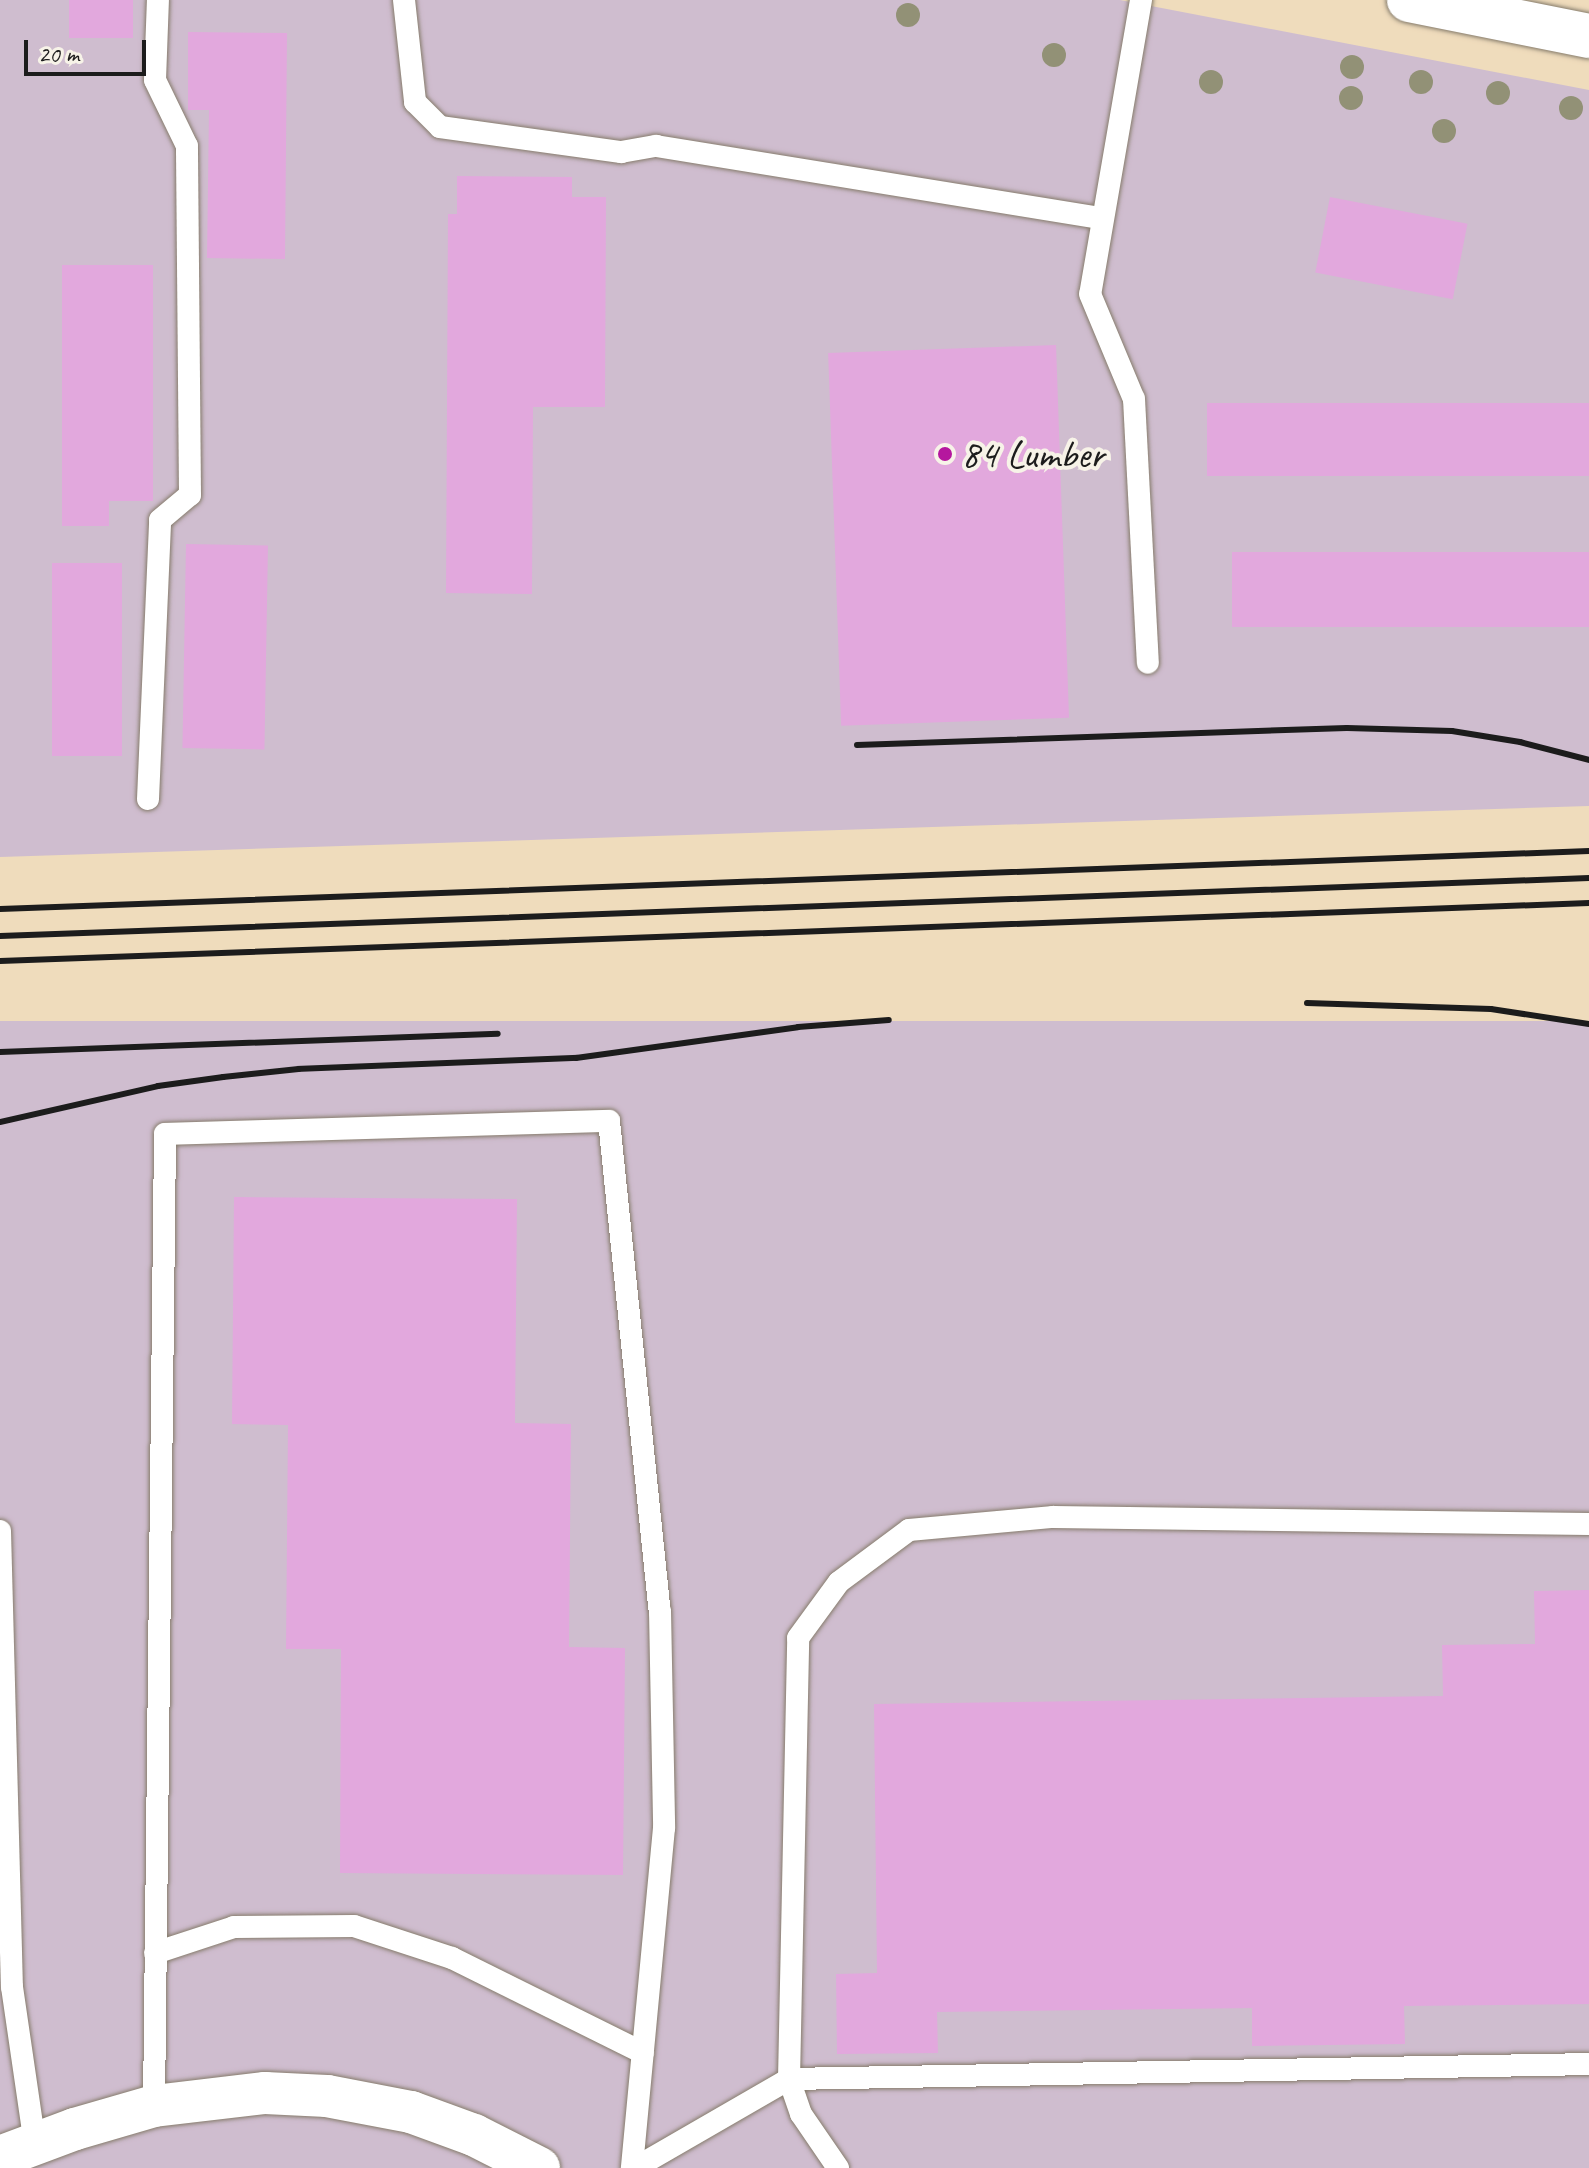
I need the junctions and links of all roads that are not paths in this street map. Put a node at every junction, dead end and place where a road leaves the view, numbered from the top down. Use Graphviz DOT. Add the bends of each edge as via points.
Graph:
graph roads {
  1 [pos="158,0"];
  2 [pos="404,0"];
  3 [pos="1141,0"];
  4 [pos="1409,0"];
  5 [pos="1589,36"];
  6 [pos="1102,218"];
  7 [pos="1148,663"];
  8 [pos="148,799"];
  9 [pos="1589,1524"];
  10 [pos="0,1531"];
  11 [pos="4,1843"];
  12 [pos="155,1953"];
  13 [pos="643,2053"];
  14 [pos="1589,2064"];
  15 [pos="789,2079"];
  16 [pos="154,2106"];
  17 [pos="17,2151"];
  18 [pos="539,2168"];
  19 [pos="633,2168"];
  20 [pos="838,2168"];
  1 -- 8 [label="lane" via="155,80 187,146 190,495 160,520"];
  2 -- 6 [label="lane" via="415,102 440,127 621,152 656,146"];
  3 -- 6 [label="lane"];
  4 -- 5 [label="main road"];
  6 -- 7 [label="lane" via="1090,294 1134,399"];
  9 -- 15 [label="lane" via="1053,1517 909,1530 839,1582 798,1638"];
  10 -- 11 [label="lane"];
  11 -- 17 [label="lane"];
  12 -- 13 [label="lane" via="234,1927 354,1926 452,1958"];
  12 -- 13 [label="lane" via="165,1134 609,1121 660,1611 664,1828"];
  12 -- 16 [label="lane"];
  13 -- 19 [label="lane"];
  14 -- 15 [label="lane"];
  15 -- 19 [label="lane"];
  15 -- 20 [label="lane" via="801,2114"];
  16 -- 17 [label="street"];
  16 -- 18 [label="street" via="230,2095 327,2096 411,2112 474,2135"];
}
